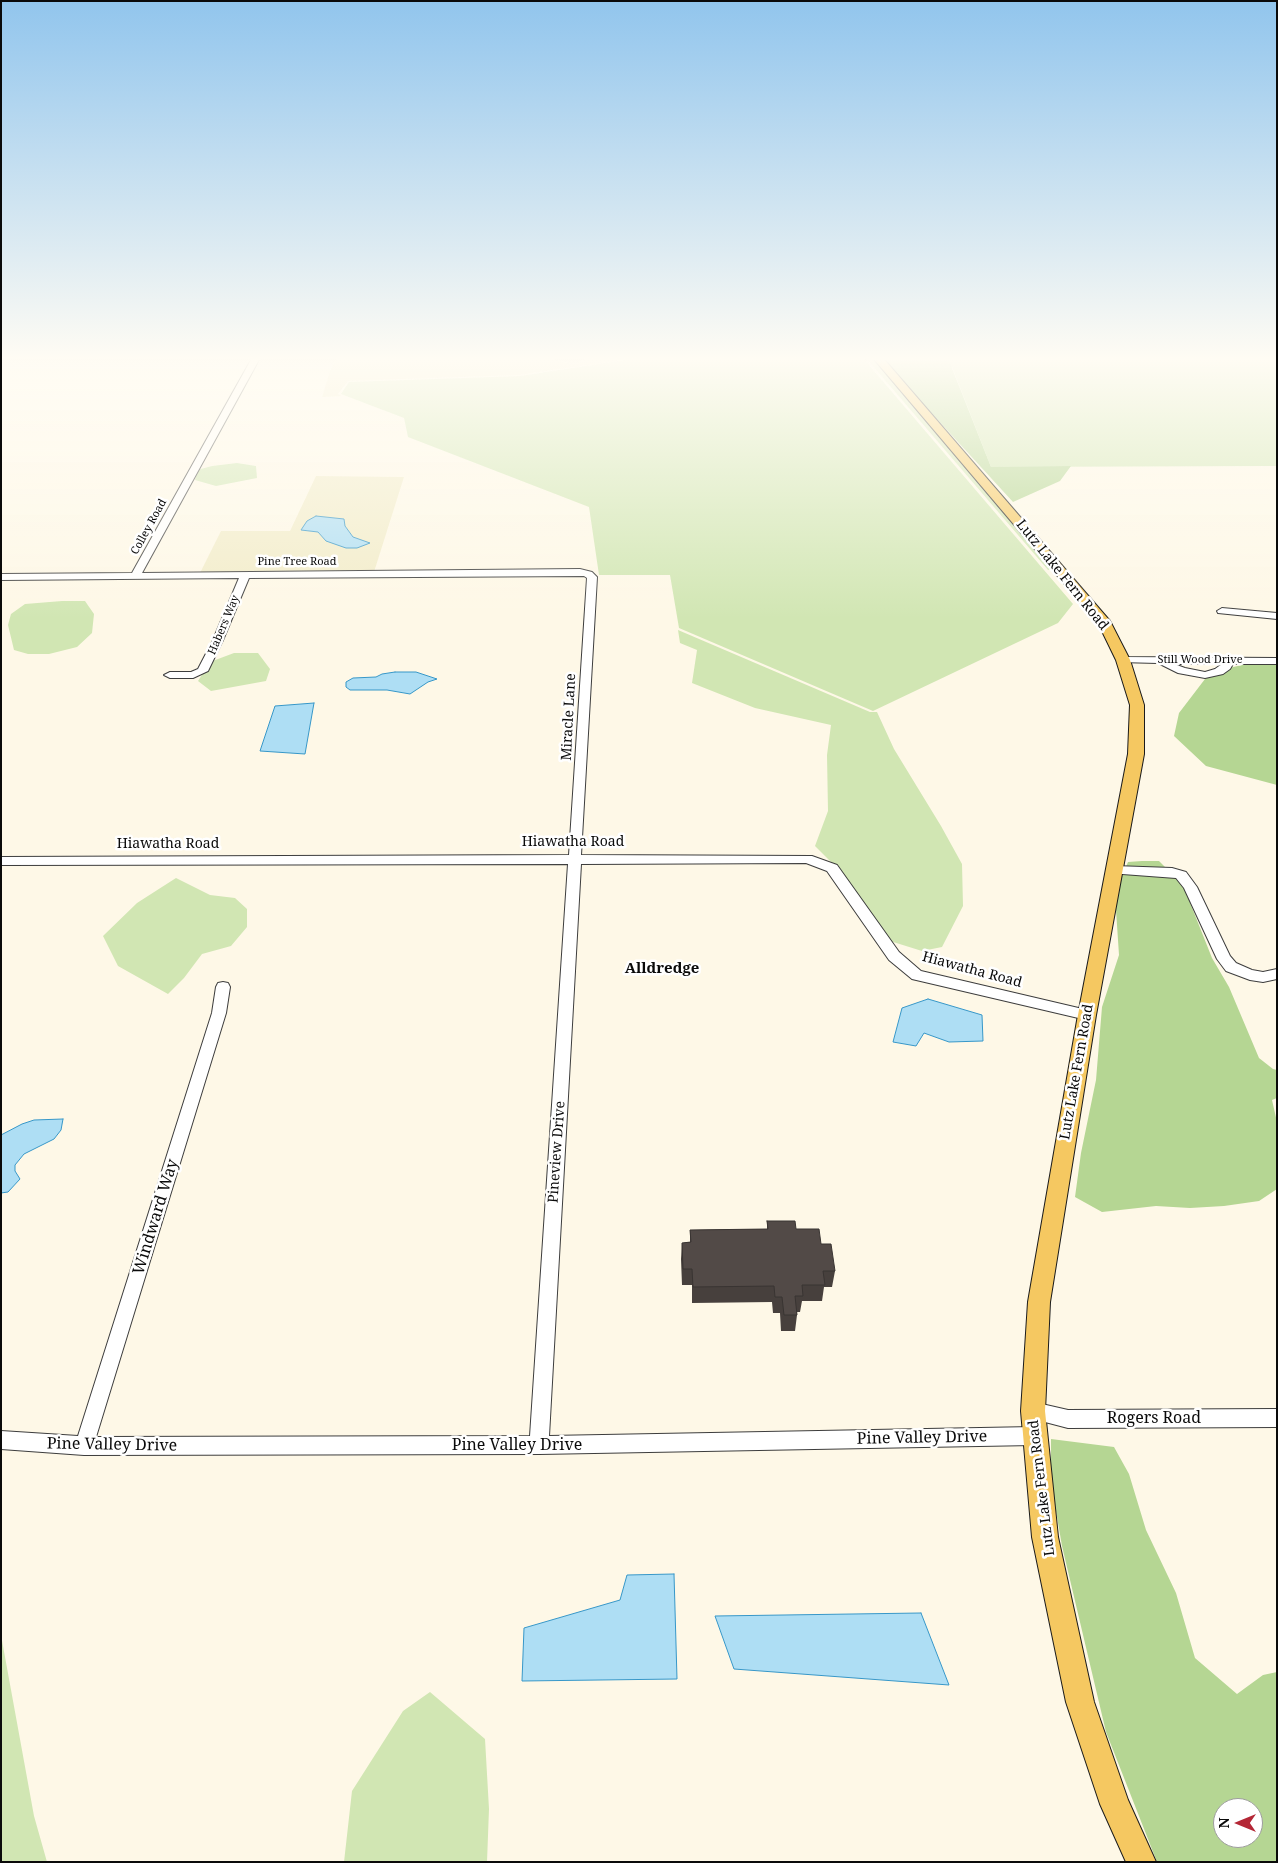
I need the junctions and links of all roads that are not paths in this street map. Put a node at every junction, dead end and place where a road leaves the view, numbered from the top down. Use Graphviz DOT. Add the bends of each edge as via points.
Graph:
graph roads {
  1 [pos="207,445"];
  2 [pos="952,445"];
  3 [pos="245,575"];
  4 [pos="134,576"];
  5 [pos="1,577"];
  6 [pos="592,577"];
  7 [pos="1222,611"];
  8 [pos="1277,616"];
  9 [pos="1123,660"];
  10 [pos="1229,661"];
  11 [pos="1277,661"];
  12 [pos="170,675"];
  13 [pos="576,858"];
  14 [pos="1,860"];
  15 [pos="1114,870"];
  16 [pos="1277,974"];
  17 [pos="223,987"];
  18 [pos="1086,1015"];
  19 [pos="1277,1418"];
  20 [pos="1033,1424"];
  21 [pos="1,1440"];
  22 [pos="539,1445"];
  23 [pos="84,1446"];
  24 [pos="1141,1862"];
  1 -- 4 [label="street, Colley Road"];
  2 -- 9 [label="main road, Lutz Lake Fern Road" via="1105,624"];
  3 -- 4 [label="street, Pine Tree Road"];
  3 -- 6 [label="street, Pine Tree Road" via="580,572"];
  3 -- 12 [label="street, Habers Way" via="202,671 192,675"];
  4 -- 5 [label="street, Pine Tree Road"];
  6 -- 13 [label="street, Miracle Lane"];
  7 -- 8 [label="street"];
  9 -- 10 [label="street, Still Wood Drive" via="1158,660 1182,671 1205,675 1219,672"];
  9 -- 15 [label="main road, Lutz Lake Fern Road" via="1137,705 1138,729"];
  10 -- 11 [label="street, Still Wood Drive"];
  13 -- 14 [label="street, Hiawatha Road"];
  13 -- 18 [label="street, Hiawatha Road" via="806,859 832,868 894,956 917,975"];
  13 -- 22 [label="street, Pineview Drive"];
  15 -- 16 [label="street" via="1181,875 1231,967 1263,977"];
  15 -- 18 [label="main road, Lutz Lake Fern Road"];
  17 -- 23 [label="street, Windward Way" via="219,1012"];
  18 -- 20 [label="main road, Lutz Lake Fern Road" via="1039,1302"];
  19 -- 20 [label="street, Rogers Road" via="1068,1419"];
  20 -- 22 [label="street, Pine Valley Drive"];
  20 -- 24 [label="main road, Lutz Lake Fern Road" via="1045,1537 1080,1702 1115,1804"];
  21 -- 23 [label="street, Pine Valley Drive"];
  22 -- 23 [label="street, Pine Valley Drive"];
}
